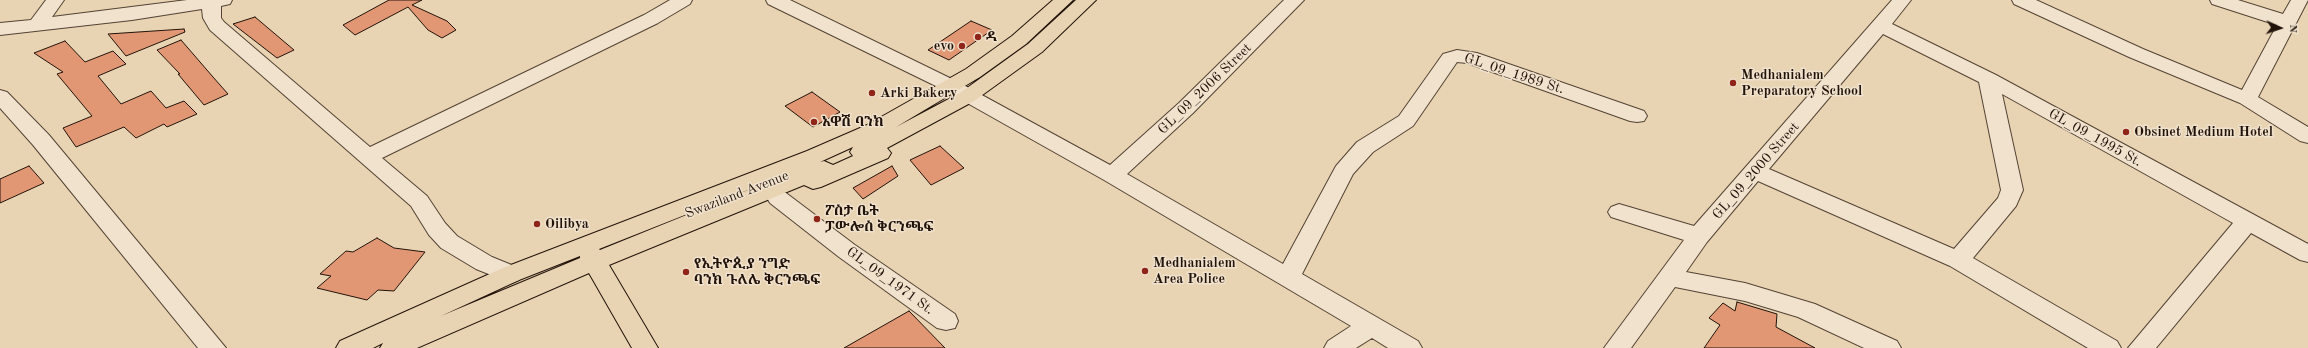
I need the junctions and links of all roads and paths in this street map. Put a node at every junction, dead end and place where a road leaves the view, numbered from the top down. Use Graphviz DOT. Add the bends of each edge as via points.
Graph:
graph roads {
  1 [pos="55,0"];
  2 [pos="683,0"];
  3 [pos="775,0"];
  4 [pos="1064,0"];
  5 [pos="1077,0"];
  6 [pos="1087,0"];
  7 [pos="1102,0"];
  8 [pos="1295,0"];
  9 [pos="1902,0"];
  10 [pos="2021,0"];
  11 [pos="2219,0"];
  12 [pos="2300,0"];
  13 [pos="214,8"];
  14 [pos="2288,22"];
  15 [pos="1880,25"];
  16 [pos="36,26"];
  17 [pos="0,29"];
  18 [pos="1990,79"];
  19 [pos="963,93"];
  20 [pos="0,96"];
  21 [pos="2247,99"];
  22 [pos="1638,116"];
  23 [pos="2308,136"];
  24 [pos="366,157"];
  25 [pos="1756,172"];
  26 [pos="1112,176"];
  27 [pos="778,198"];
  28 [pos="1619,212"];
  29 [pos="2247,222"];
  30 [pos="1699,236"];
  31 [pos="2308,254"];
  32 [pos="592,257"];
  33 [pos="1958,260"];
  34 [pos="511,274"];
  35 [pos="1668,277"];
  36 [pos="1288,278"];
  37 [pos="946,321"];
  38 [pos="1371,326"];
  39 [pos="212,348"];
  40 [pos="349,348"];
  41 [pos="372,348"];
  42 [pos="393,348"];
  43 [pos="415,348"];
  44 [pos="645,348"];
  45 [pos="1337,348"];
  46 [pos="1409,348"];
  47 [pos="1617,348"];
  48 [pos="1888,348"];
  49 [pos="2108,348"];
  50 [pos="2141,348"];
  1 -- 16 [label="street"];
  2 -- 24 [label="street" via="638,26"];
  3 -- 19 [label="street"];
  4 -- 19 [label="main road" via="996,58"];
  5 -- 19 [label="main road, Swaziland Avenue" via="1016,53"];
  6 -- 19 [label="main road, Swaziland Avenue" via="1035,48"];
  7 -- 19 [label="main road" via="1045,52"];
  8 -- 26 [label="street, GL_09_2006 Street" via="1186,108"];
  9 -- 15 [label="street, GL_09_2000 Street"];
  10 -- 21 [label="street"];
  11 -- 14 [label="street"];
  12 -- 14 [label="street"];
  13 -- 16 [label="street"];
  13 -- 24 [label="street" via="217,26"];
  14 -- 21 [label="street"];
  15 -- 18 [label="street, GL_09_1995 St."];
  15 -- 25 [label="street, GL_09_2000 Street"];
  16 -- 17 [label="street"];
  18 -- 29 [label="street, GL_09_1995 St."];
  18 -- 33 [label="street" via="2012,190 2008,201"];
  19 -- 26 [label="street"];
  19 -- 27 [label="main road" via="886,151"];
  19 -- 32 [label="main road, Swaziland Avenue" via="897,135 836,163"];
  20 -- 39 [label="street" via="41,140"];
  21 -- 23 [label="street"];
  22 -- 36 [label="street, GL_09_1989 St." via="1470,57 1450,58 1406,121 1365,147 1344,171"];
  24 -- 34 [label="street" via="419,201 437,229 449,242 484,263"];
  25 -- 30 [label="street, GL_09_2000 Street"];
  25 -- 33 [label="street"];
  26 -- 36 [label="street"];
  27 -- 32 [label="main road"];
  27 -- 37 [label="street, GL_09_1971 St." via="847,251"];
  28 -- 30 [label="street"];
  29 -- 31 [label="street, GL_09_1995 St."];
  29 -- 50 [label="street"];
  30 -- 35 [label="street, GL_09_2000 Street"];
  32 -- 34 [label="main road"];
  32 -- 41 [label="main road, Swaziland Avenue" via="523,280"];
  32 -- 42 [label="main road, Swaziland Avenue"];
  32 -- 43 [label="main road"];
  32 -- 44 [label="main road"];
  33 -- 49 [label="street"];
  34 -- 40 [label="main road"];
  35 -- 47 [label="street, GL_09_2000 Street"];
  35 -- 48 [label="street" via="1746,292 1806,310"];
  36 -- 38 [label="street"];
  38 -- 45 [label="street"];
  38 -- 46 [label="street"];
}
